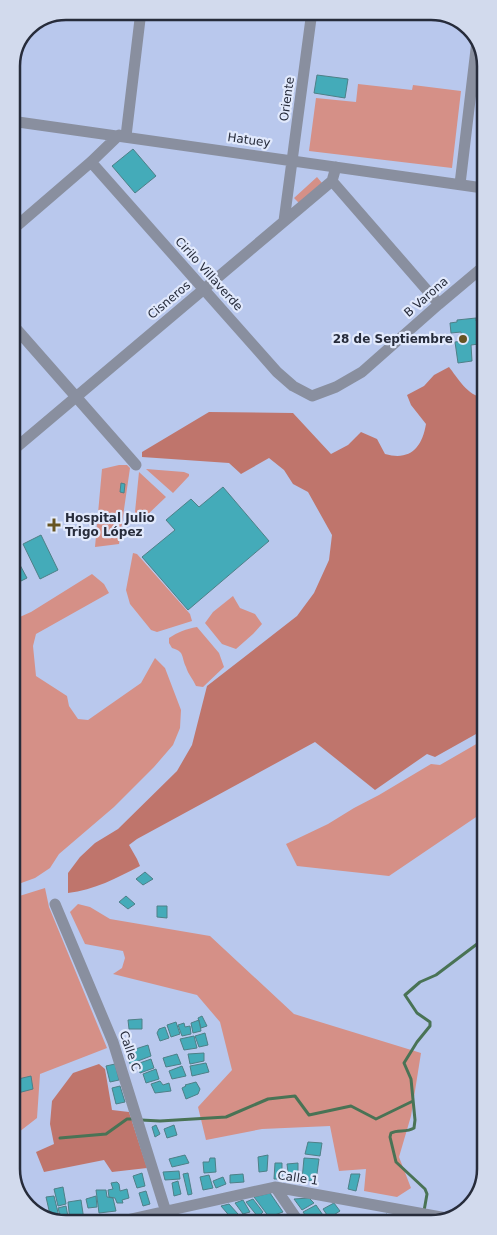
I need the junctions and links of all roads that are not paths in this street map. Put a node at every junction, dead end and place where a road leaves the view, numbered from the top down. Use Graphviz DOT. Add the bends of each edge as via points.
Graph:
graph roads {
  1 [pos="140,20"];
  2 [pos="311,20"];
  3 [pos="476,56"];
  4 [pos="20,122"];
  5 [pos="122,136"];
  6 [pos="292,159"];
  7 [pos="91,162"];
  8 [pos="336,167"];
  9 [pos="332,181"];
  10 [pos="460,184"];
  11 [pos="477,187"];
  12 [pos="284,221"];
  13 [pos="20,223"];
  14 [pos="477,273"];
  15 [pos="204,289"];
  16 [pos="439,304"];
  17 [pos="20,333"];
  18 [pos="75,396"];
  19 [pos="312,396"];
  20 [pos="20,444"];
  21 [pos="136,465"];
  22 [pos="55,904"];
  23 [pos="275,1187"];
  24 [pos="166,1212"];
  25 [pos="161,1215"];
  26 [pos="294,1215"];
  27 [pos="431,1215"];
  1 -- 5 [label="street"];
  2 -- 6 [label="street, Oriente"];
  3 -- 10 [label="street"];
  4 -- 5 [label="street, Hatuey"];
  5 -- 6 [label="street, Hatuey"];
  5 -- 7 [label="street"];
  6 -- 8 [label="street, Hatuey"];
  6 -- 12 [label="street, Oriente"];
  7 -- 13 [label="street"];
  7 -- 15 [label="street, Cirilo Villaverde"];
  8 -- 9 [label="street"];
  8 -- 10 [label="street, Hatuey"];
  9 -- 12 [label="street, Cisneros"];
  9 -- 16 [label="street"];
  10 -- 11 [label="street, Hatuey"];
  12 -- 15 [label="street, Cisneros"];
  14 -- 16 [label="street, B Varona"];
  15 -- 18 [label="street, Cisneros"];
  15 -- 19 [label="street, Cirilo Villaverde" via="277,372"];
  16 -- 19 [label="street, B Varona" via="362,372"];
  17 -- 18 [label="street"];
  18 -- 20 [label="street, Cisneros"];
  18 -- 21 [label="street"];
  22 -- 24 [label="street, Calle C" via="114,1042"];
  23 -- 24 [label="street, Calle 1"];
  23 -- 26 [label="street"];
  23 -- 27 [label="street, Calle 1"];
  24 -- 25 [label="street, Calle 1"];
}
